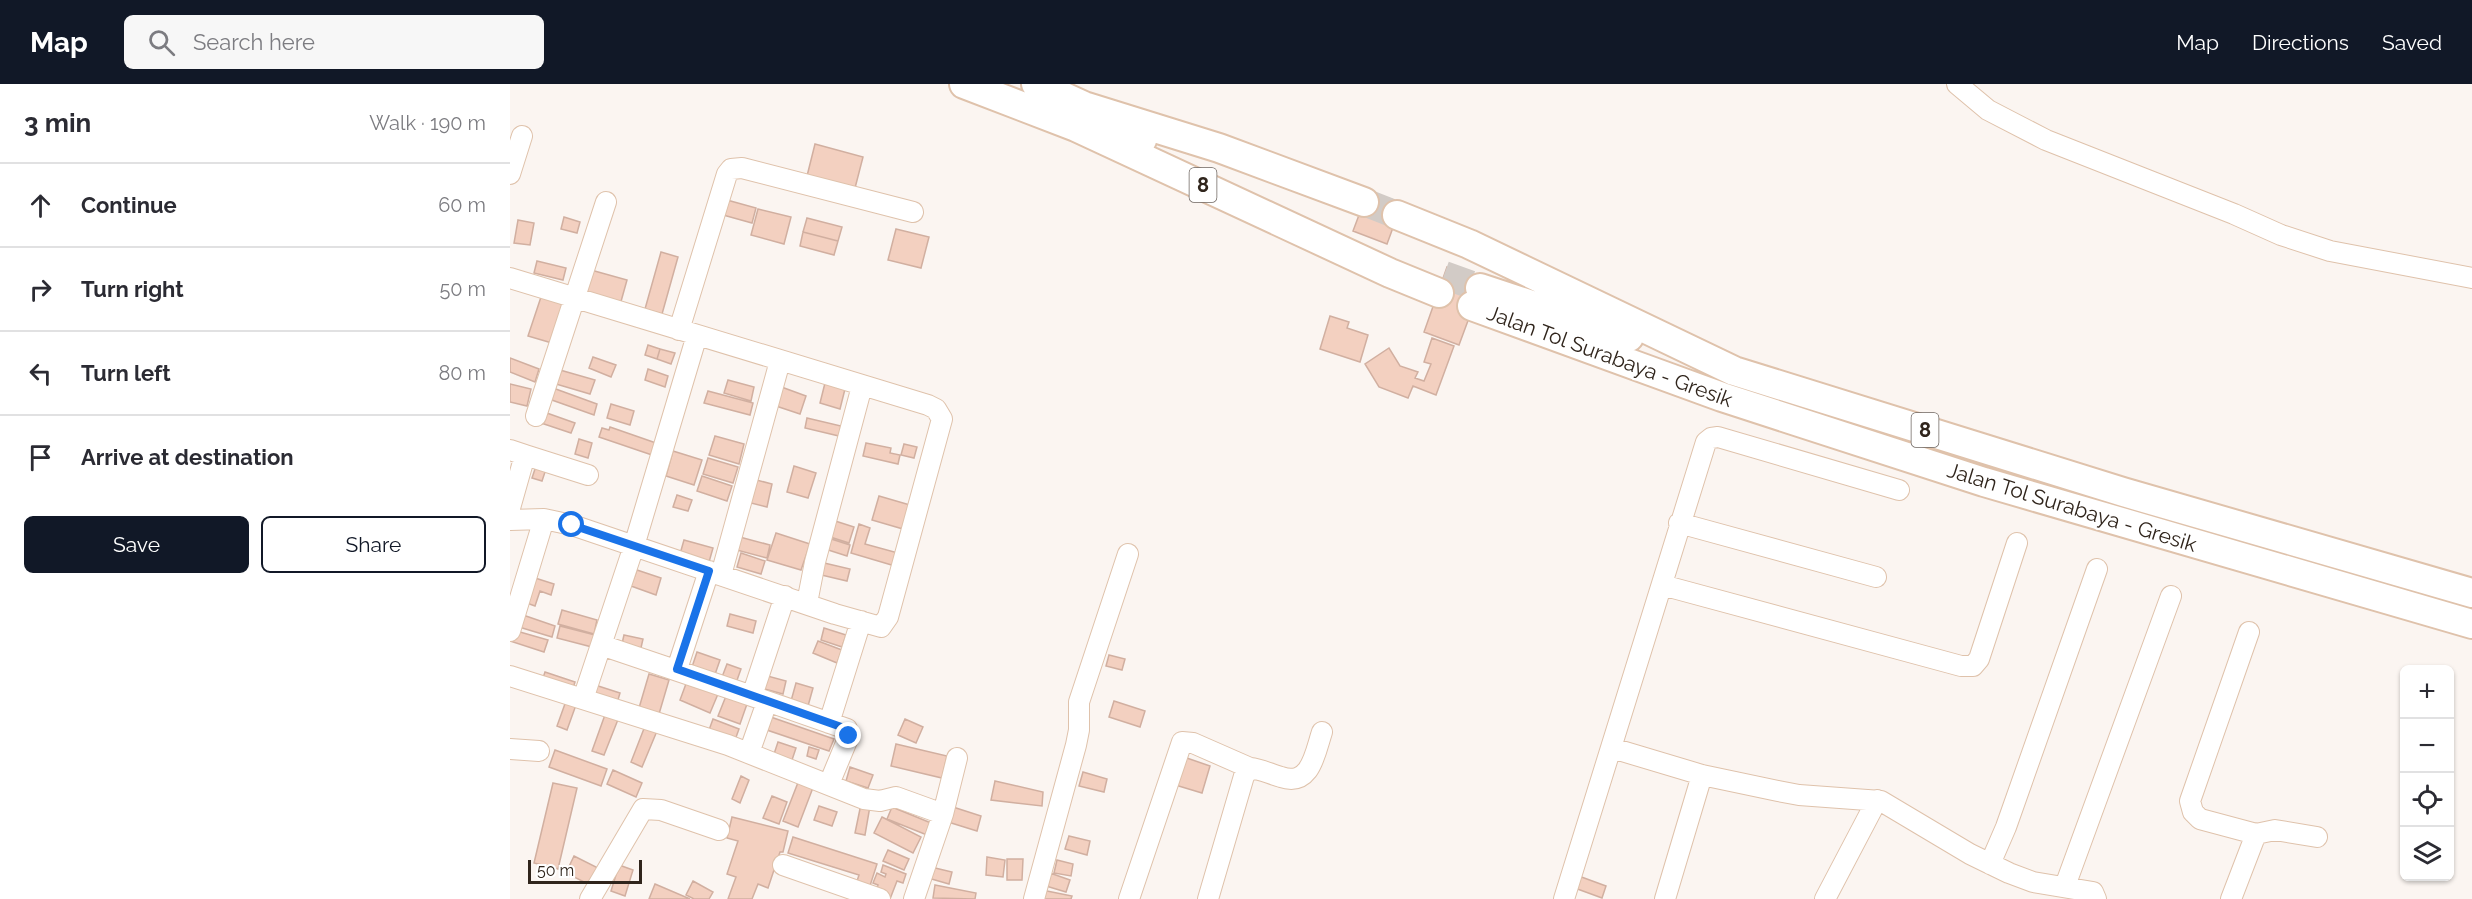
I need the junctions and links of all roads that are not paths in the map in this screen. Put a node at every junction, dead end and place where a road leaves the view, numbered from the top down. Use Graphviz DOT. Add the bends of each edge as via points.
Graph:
graph roads {
  1 [pos="964,84"];
  2 [pos="1036,84"];
  3 [pos="1957,84"];
  4 [pos="1084,106"];
  5 [pos="522,136"];
  6 [pos="510,174"];
  7 [pos="606,202"];
  8 [pos="1364,202"];
  9 [pos="913,212"];
  10 [pos="1397,215"];
  11 [pos="510,278"];
  12 [pos="2472,278"];
  13 [pos="576,299"];
  14 [pos="688,332"];
  15 [pos="780,360"];
  16 [pos="1734,372"];
  17 [pos="862,386"];
  18 [pos="536,416"];
  19 [pos="517,452"];
  20 [pos="588,475"];
  21 [pos="1899,490"];
  22 [pos="510,508"];
  23 [pos="544,519"];
  24 [pos="510,520"];
  25 [pos="1679,524"];
  26 [pos="2017,543"];
  27 [pos="634,546"];
  28 [pos="1128,554"];
  29 [pos="2097,569"];
  30 [pos="715,573"];
  31 [pos="1876,577"];
  32 [pos="1662,585"];
  33 [pos="2472,593"];
  34 [pos="785,596"];
  35 [pos="2171,596"];
  36 [pos="807,603"];
  37 [pos="861,621"];
  38 [pos="2472,624"];
  39 [pos="510,631"];
  40 [pos="2249,632"];
  41 [pos="601,645"];
  42 [pos="677,669"];
  43 [pos="510,676"];
  44 [pos="583,699"];
  45 [pos="760,699"];
  46 [pos="830,723"];
  47 [pos="1322,732"];
  48 [pos="1612,748"];
  49 [pos="510,749"];
  50 [pos="539,751"];
  51 [pos="748,753"];
  52 [pos="957,758"];
  53 [pos="1250,768"];
  54 [pos="1702,774"];
  55 [pos="829,784"];
  56 [pos="1877,800"];
  57 [pos="943,814"];
  58 [pos="719,830"];
  59 [pos="2256,834"];
  60 [pos="2317,837"];
  61 [pos="1990,864"];
  62 [pos="783,865"];
  63 [pos="2065,886"];
  64 [pos="590,899"];
  65 [pos="880,899"];
  66 [pos="914,899"];
  67 [pos="1034,899"];
  68 [pos="1129,899"];
  69 [pos="1208,899"];
  70 [pos="1564,899"];
  71 [pos="1665,899"];
  72 [pos="1825,899"];
  73 [pos="2096,899"];
  74 [pos="2231,899"];
  1 -- 4 [label="highway, 8" via="1076,127 1390,273 1442,284 1351,237 1145,142"];
  2 -- 4 [label="highway, 8"];
  3 -- 12 [label="street" via="1988,110 2046,140 2281,235 2330,251"];
  4 -- 8 [label="highway, 8" via="1219,148"];
  5 -- 6 [label="street"];
  7 -- 13 [label="street"];
  9 -- 14 [label="street" via="742,168 731,169"];
  10 -- 16 [label="highway, Jalan Tol Surabaya - Gresik / 8" via="1469,244"];
  11 -- 13 [label="street"];
  13 -- 14 [label="street"];
  13 -- 18 [label="street"];
  14 -- 15 [label="street"];
  14 -- 27 [label="street"];
  15 -- 17 [label="street"];
  15 -- 30 [label="street"];
  16 -- 33 [label="highway, Jalan Tol Surabaya - Gresik / 8" via="2123,492"];
  16 -- 38 [label="highway, Jalan Tol Surabaya - Gresik / 8" via="1476,297 1722,397 1984,482"];
  17 -- 36 [label="street" via="814,562"];
  17 -- 37 [label="street" via="928,405 942,419 888,616 881,627"];
  19 -- 20 [label="street"];
  19 -- 22 [label="street"];
  21 -- 25 [label="street" via="1711,438 1706,442"];
  23 -- 24 [label="street"];
  23 -- 27 [label="street"];
  23 -- 39 [label="street"];
  25 -- 31 [label="street"];
  25 -- 32 [label="street"];
  26 -- 32 [label="street" via="1979,659 1973,666 1949,663"];
  27 -- 30 [label="street"];
  27 -- 41 [label="street"];
  28 -- 67 [label="street" via="1079,702 1076,745"];
  29 -- 61 [label="street"];
  30 -- 34 [label="street"];
  30 -- 42 [label="street"];
  32 -- 48 [label="street"];
  34 -- 36 [label="street"];
  34 -- 45 [label="street"];
  35 -- 63 [label="street"];
  36 -- 37 [label="street"];
  37 -- 46 [label="street"];
  40 -- 59 [label="street" via="2190,801 2200,819"];
  41 -- 42 [label="street"];
  41 -- 44 [label="street"];
  42 -- 45 [label="street"];
  43 -- 44 [label="street"];
  44 -- 51 [label="street"];
  45 -- 46 [label="street"];
  45 -- 51 [label="street"];
  46 -- 55 [label="street" via="847,729 849,736"];
  47 -- 53 [label="street" via="1311,768 1299,778 1293,780"];
  48 -- 54 [label="street"];
  48 -- 70 [label="street"];
  49 -- 50 [label="street"];
  51 -- 55 [label="street"];
  52 -- 57 [label="street"];
  53 -- 68 [label="street" via="1182,742"];
  53 -- 69 [label="street" via="1244,776"];
  54 -- 56 [label="street" via="1799,795"];
  54 -- 71 [label="street"];
  55 -- 57 [label="street" via="864,799 877,802 899,797"];
  56 -- 61 [label="street"];
  56 -- 72 [label="street"];
  57 -- 66 [label="street"];
  58 -- 64 [label="street" via="661,810 643,810"];
  59 -- 60 [label="street" via="2275,830"];
  59 -- 74 [label="street"];
  61 -- 63 [label="street" via="2032,882"];
  62 -- 65 [label="street"];
  63 -- 73 [label="street" via="2093,892"];
}
